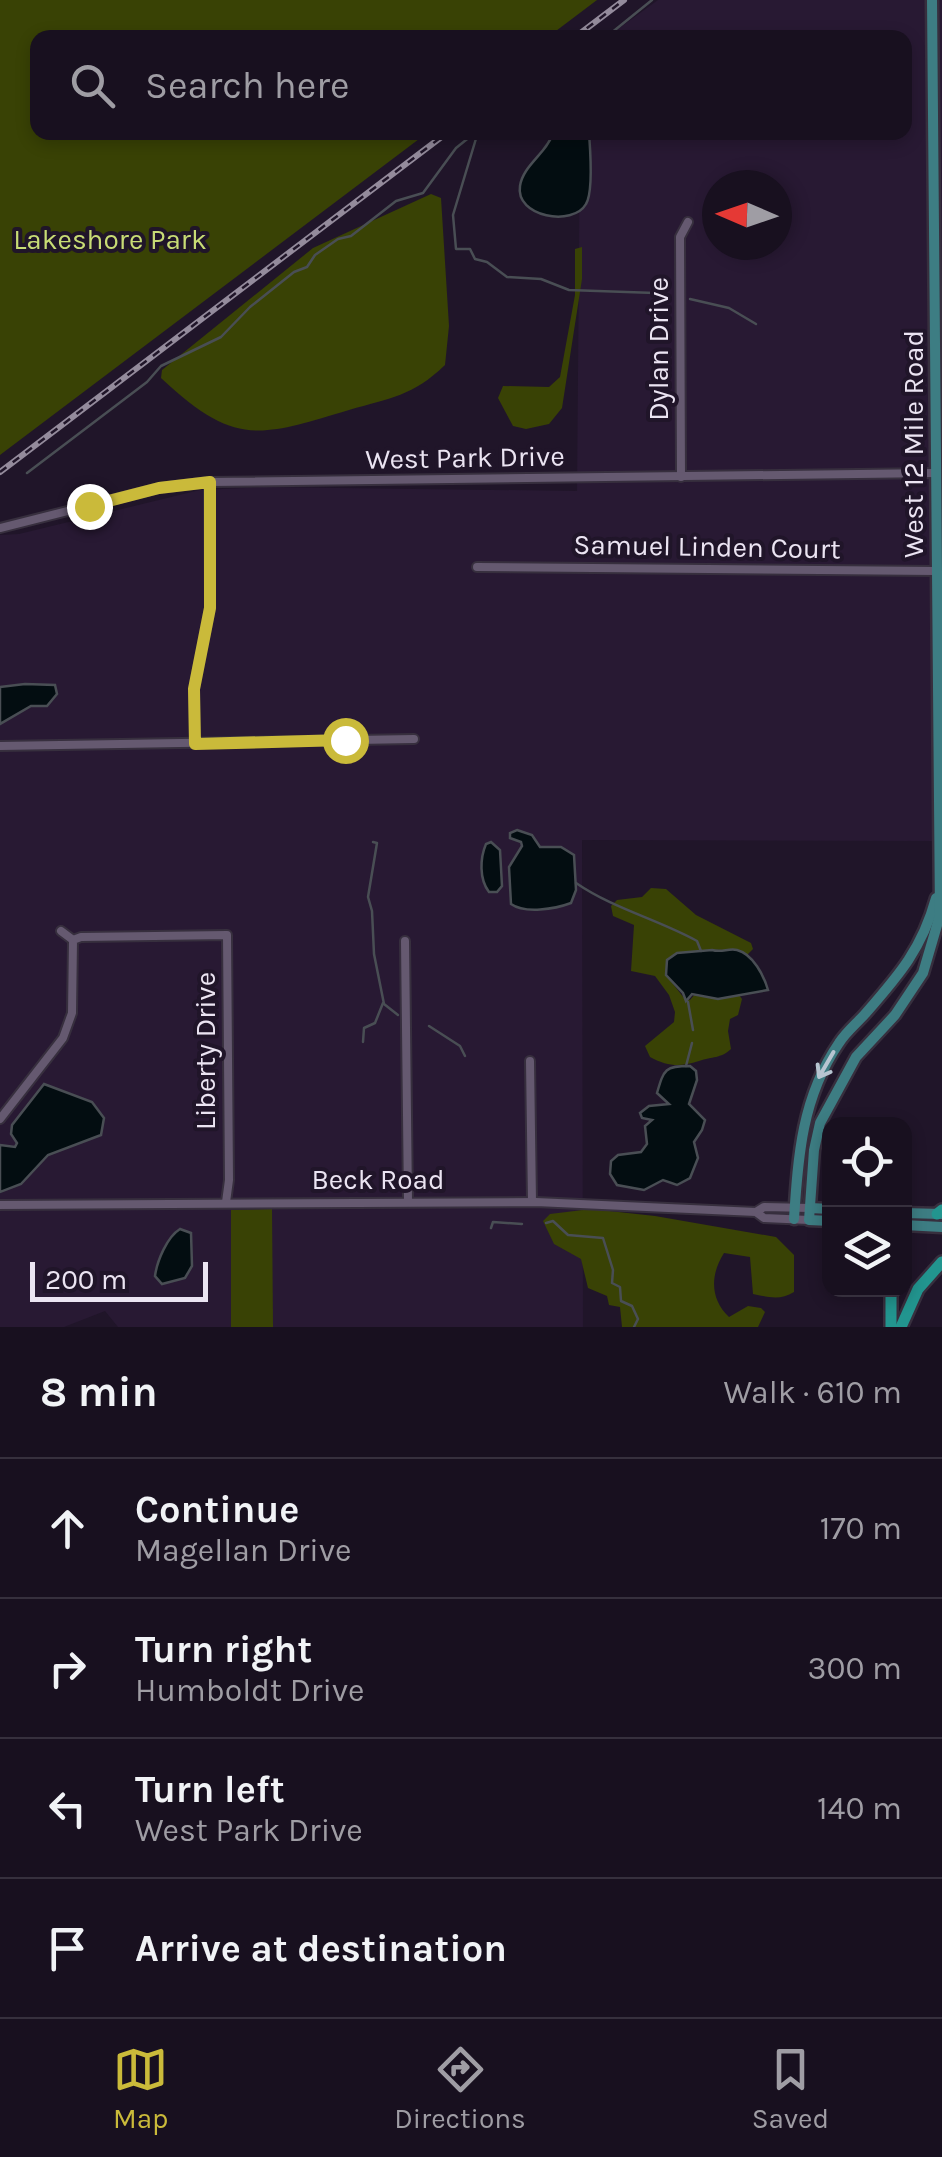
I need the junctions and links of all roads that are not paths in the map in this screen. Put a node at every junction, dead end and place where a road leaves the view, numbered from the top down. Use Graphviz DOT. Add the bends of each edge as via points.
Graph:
graph roads {
  1 [pos="932,0"];
  2 [pos="688,222"];
  3 [pos="935,473"];
  4 [pos="681,476"];
  5 [pos="210,482"];
  6 [pos="0,528"];
  7 [pos="477,567"];
  8 [pos="936,571"];
  9 [pos="414,739"];
  10 [pos="195,744"];
  11 [pos="0,746"];
  12 [pos="940,887"];
  13 [pos="61,931"];
  14 [pos="74,940"];
  15 [pos="405,941"];
  16 [pos="909,963"];
  17 [pos="922,973"];
  18 [pos="868,1010"];
  19 [pos="884,1029"];
  20 [pos="530,1061"];
  21 [pos="0,1119"];
  22 [pos="408,1201"];
  23 [pos="226,1202"];
  24 [pos="532,1202"];
  25 [pos="0,1205"];
  26 [pos="822,1211"];
  27 [pos="912,1213"];
  28 [pos="794,1214"];
  29 [pos="810,1214"];
  30 [pos="941,1216"];
  31 [pos="822,1218"];
  32 [pos="912,1223"];
  33 [pos="942,1262"];
  34 [pos="890,1297"];
  35 [pos="891,1327"];
  36 [pos="901,1327"];
  1 -- 3 [label="main road, West 12 Mile Road"];
  2 -- 4 [label="street, Dylan Drive" via="680,237"];
  3 -- 4 [label="street, West Park Drive"];
  3 -- 8 [label="main road, West 12 Mile Road"];
  4 -- 5 [label="street, West Park Drive"];
  5 -- 6 [label="street, West Park Drive" via="159,488"];
  5 -- 10 [label="street" via="210,608 194,689"];
  7 -- 8 [label="street, Samuel Linden Court"];
  8 -- 12 [label="main road, West 12 Mile Road"];
  9 -- 10 [label="street"];
  10 -- 11 [label="street"];
  12 -- 16 [label="main road, West 12 Mile Road"];
  12 -- 17 [label="main road, West 12 Mile Road" via="940,916"];
  13 -- 14 [label="street"];
  14 -- 21 [label="street" via="70,1023"];
  14 -- 23 [label="street, Liberty Drive" via="227,935"];
  15 -- 22 [label="street"];
  16 -- 17 [label="main road"];
  16 -- 18 [label="main road, West 12 Mile Road"];
  17 -- 19 [label="main road, West 12 Mile Road"];
  18 -- 19 [label="main road" via="878,1014"];
  18 -- 28 [label="main road, West 12 Mile Road, one-way" via="840,1040 816,1082 800,1139"];
  19 -- 29 [label="main road, West 12 Mile Road" via="856,1057 820,1123"];
  20 -- 24 [label="street"];
  22 -- 23 [label="street, Beck Road"];
  22 -- 24 [label="street, Beck Road"];
  23 -- 25 [label="street, Beck Road"];
  24 -- 28 [label="street, Beck Road" via="756,1212 764,1207"];
  26 -- 29 [label="main road, Beck Road"];
  27 -- 30 [label="main road"];
  28 -- 29 [label="street, Beck Road"];
  29 -- 31 [label="main road, Beck Road"];
  30 -- 32 [label="main road"];
  33 -- 36 [label="highway" via="918,1289"];
  34 -- 35 [label="highway"];
}
